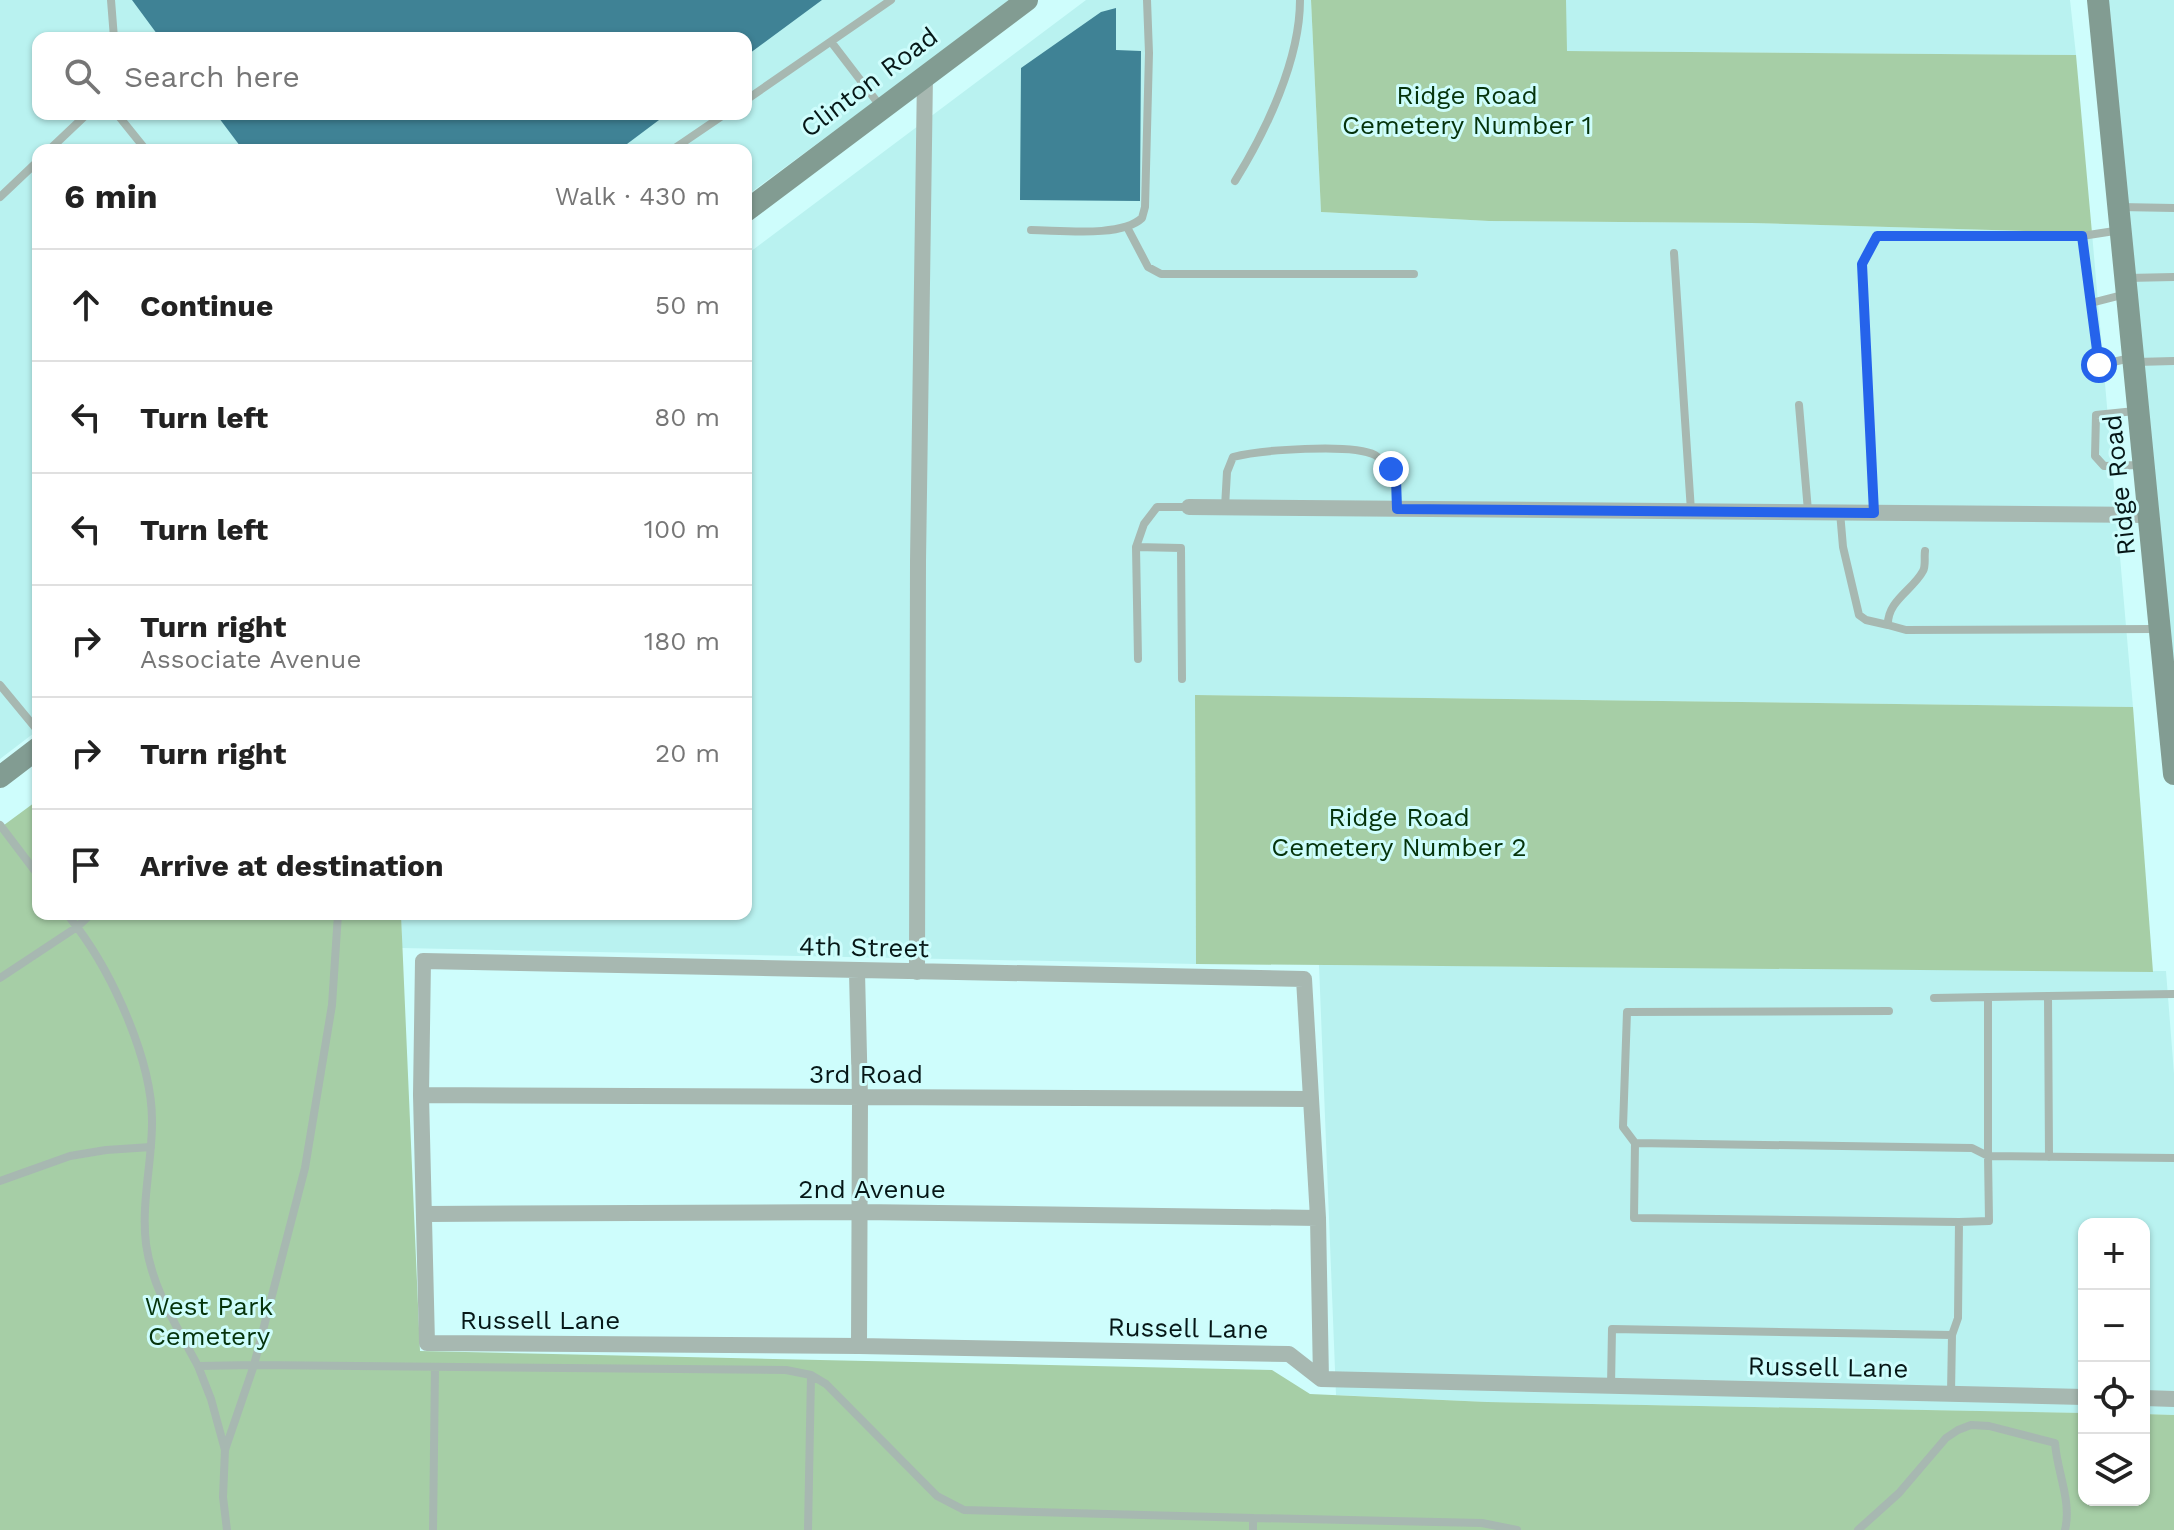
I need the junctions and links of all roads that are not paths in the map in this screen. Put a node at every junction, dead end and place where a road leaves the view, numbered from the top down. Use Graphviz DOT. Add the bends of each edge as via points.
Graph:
graph roads {
  1 [pos="111,0"];
  2 [pos="891,0"];
  3 [pos="1027,0"];
  4 [pos="1147,0"];
  5 [pos="1300,0"];
  6 [pos="2098,0"];
  7 [pos="114,32"];
  8 [pos="832,43"];
  9 [pos="925,75"];
  10 [pos="752,96"];
  11 [pos="881,108"];
  12 [pos="81,120"];
  13 [pos="122,120"];
  14 [pos="716,120"];
  15 [pos="55,144"];
  16 [pos="141,144"];
  17 [pos="681,144"];
  18 [pos="32,167"];
  19 [pos="1235,181"];
  20 [pos="0,197"];
  21 [pos="752,206"];
  22 [pos="2119,207"];
  23 [pos="2174,208"];
  24 [pos="1127,227"];
  25 [pos="1031,230"];
  26 [pos="2122,230"];
  27 [pos="2082,236"];
  28 [pos="1674,253"];
  29 [pos="1414,274"];
  30 [pos="2174,277"];
  31 [pos="2127,286"];
  32 [pos="2091,303"];
  33 [pos="2135,360"];
  34 [pos="2174,361"];
  35 [pos="1799,405"];
  36 [pos="2140,410"];
  37 [pos="2145,465"];
  38 [pos="1189,507"];
  39 [pos="1225,507"];
  40 [pos="1397,509"];
  41 [pos="1691,511"];
  42 [pos="1809,512"];
  43 [pos="1840,512"];
  44 [pos="1874,513"];
  45 [pos="2150,515"];
  46 [pos="1136,547"];
  47 [pos="1925,551"];
  48 [pos="1888,625"];
  49 [pos="2166,644"];
  50 [pos="1138,659"];
  51 [pos="1182,679"];
  52 [pos="0,685"];
  53 [pos="2171,718"];
  54 [pos="32,724"];
  55 [pos="32,753"];
  56 [pos="2174,774"];
  57 [pos="0,777"];
  58 [pos="0,825"];
  59 [pos="32,867"];
  60 [pos="72,920"];
  61 [pos="85,920"];
  62 [pos="338,920"];
  63 [pos="77,927"];
  64 [pos="857,972"];
  65 [pos="917,972"];
  66 [pos="0,978"];
  67 [pos="2174,994"];
  68 [pos="2048,996"];
  69 [pos="1988,997"];
  70 [pos="1934,998"];
  71 [pos="1889,1011"];
  72 [pos="421,1095"];
  73 [pos="860,1098"];
  74 [pos="1311,1099"];
  75 [pos="1635,1143"];
  76 [pos="151,1147"];
  77 [pos="1988,1156"];
  78 [pos="2049,1157"];
  79 [pos="2174,1158"];
  80 [pos="2,1182"];
  81 [pos="860,1212"];
  82 [pos="426,1214"];
  83 [pos="1318,1218"];
  84 [pos="1959,1222"];
  85 [pos="1952,1335"];
  86 [pos="859,1346"];
  87 [pos="254,1365"];
  88 [pos="198,1366"];
  89 [pos="435,1368"];
  90 [pos="811,1375"];
  91 [pos="1321,1379"];
  92 [pos="1611,1386"];
  93 [pos="1951,1394"];
  94 [pos="2078,1397"];
  95 [pos="2150,1398"];
  96 [pos="2174,1399"];
  97 [pos="225,1450"];
  98 [pos="1253,1518"];
  99 [pos="227,1530"];
  100 [pos="433,1530"];
  101 [pos="808,1530"];
  102 [pos="1253,1530"];
  103 [pos="1517,1530"];
  104 [pos="1858,1530"];
  105 [pos="2065,1530"];
  1 -- 7 [label="lane"];
  2 -- 8 [label="lane"];
  3 -- 9 [label="main road, Clinton Road"];
  4 -- 24 [label="lane" via="1145,207 1142,218"];
  5 -- 19 [label="lane" via="1293,51 1255,150"];
  6 -- 22 [label="main road, Ridge Road"];
  8 -- 10 [label="lane"];
  8 -- 11 [label="lane"];
  9 -- 11 [label="main road, Clinton Road"];
  9 -- 65 [label="street"];
  11 -- 21 [label="main road, Clinton Road"];
  12 -- 15 [label="lane"];
  13 -- 16 [label="lane"];
  14 -- 17 [label="lane"];
  18 -- 20 [label="lane"];
  22 -- 23 [label="lane"];
  22 -- 26 [label="main road, Ridge Road"];
  24 -- 25 [label="lane"];
  24 -- 29 [label="lane" via="1148,267 1161,274"];
  26 -- 27 [label="lane"];
  26 -- 31 [label="main road, Ridge Road"];
  27 -- 32 [label="lane"];
  27 -- 44 [label="lane" via="1877,236 1862,264"];
  28 -- 41 [label="lane"];
  30 -- 31 [label="lane"];
  31 -- 32 [label="lane"];
  31 -- 33 [label="main road, Ridge Road"];
  32 -- 33 [label="lane" via="2099,365"];
  33 -- 34 [label="lane"];
  33 -- 36 [label="main road, Ridge Road"];
  35 -- 42 [label="lane"];
  36 -- 37 [label="main road, Ridge Road"];
  36 -- 37 [label="lane" via="2096,415 2095,456 2104,466"];
  37 -- 45 [label="main road, Ridge Road"];
  38 -- 39 [label="street"];
  38 -- 46 [label="lane" via="1157,507"];
  39 -- 40 [label="street"];
  39 -- 40 [label="lane" via="1233,457 1253,451 1350,449 1374,455 1391,469"];
  40 -- 41 [label="street"];
  41 -- 42 [label="street"];
  42 -- 43 [label="street"];
  43 -- 44 [label="street"];
  43 -- 48 [label="lane" via="1859,615"];
  44 -- 45 [label="street"];
  45 -- 49 [label="main road, Ridge Road"];
  46 -- 50 [label="lane"];
  46 -- 51 [label="lane" via="1181,548"];
  47 -- 48 [label="lane" via="1924,570 1894,605"];
  48 -- 49 [label="lane"];
  49 -- 53 [label="main road, Ridge Road"];
  52 -- 54 [label="lane"];
  53 -- 56 [label="main road, Ridge Road"];
  55 -- 57 [label="main road"];
  58 -- 59 [label="lane"];
  60 -- 63 [label="lane"];
  61 -- 63 [label="lane"];
  62 -- 87 [label="lane" via="332,1005 305,1168"];
  63 -- 66 [label="lane"];
  63 -- 76 [label="lane" via="136,1040 150,1095"];
  64 -- 65 [label="street, 4th Street"];
  64 -- 72 [label="street, 4th Street" via="423,961"];
  64 -- 73 [label="street"];
  65 -- 74 [label="street, 4th Street" via="1304,979"];
  67 -- 68 [label="lane"];
  68 -- 69 [label="lane"];
  68 -- 78 [label="lane"];
  69 -- 70 [label="lane"];
  69 -- 77 [label="lane"];
  71 -- 75 [label="lane" via="1627,1012 1623,1127"];
  72 -- 73 [label="street, 3rd Road"];
  72 -- 82 [label="street"];
  73 -- 74 [label="street, 3rd Road"];
  73 -- 81 [label="street"];
  74 -- 83 [label="street"];
  75 -- 77 [label="lane" via="1972,1148"];
  75 -- 84 [label="lane" via="1634,1218"];
  76 -- 80 [label="lane" via="70,1156"];
  76 -- 88 [label="lane" via="146,1244 154,1278"];
  77 -- 78 [label="lane"];
  77 -- 84 [label="lane" via="1989,1221"];
  78 -- 79 [label="lane"];
  81 -- 82 [label="street, 2nd Avenue"];
  81 -- 83 [label="street, 2nd Avenue"];
  81 -- 86 [label="street"];
  82 -- 86 [label="street, Russell Lane" via="427,1343"];
  83 -- 91 [label="street"];
  84 -- 85 [label="lane" via="1958,1318"];
  85 -- 92 [label="lane" via="1612,1329"];
  85 -- 93 [label="lane"];
  86 -- 91 [label="street, Russell Lane" via="1289,1354"];
  87 -- 88 [label="lane"];
  87 -- 89 [label="lane"];
  87 -- 97 [label="lane"];
  88 -- 97 [label="lane"];
  89 -- 90 [label="lane" via="786,1370"];
  89 -- 100 [label="lane"];
  90 -- 98 [label="lane" via="937,1496 964,1510"];
  90 -- 101 [label="lane"];
  91 -- 92 [label="street, Russell Lane"];
  92 -- 93 [label="street, Russell Lane"];
  93 -- 94 [label="street, Russell Lane"];
  95 -- 96 [label="street"];
  97 -- 99 [label="lane"];
  98 -- 102 [label="lane"];
  98 -- 103 [label="lane" via="1482,1523"];
  104 -- 105 [label="lane" via="1899,1493 1946,1438 1971,1425 2055,1443 2066,1498"];
}
